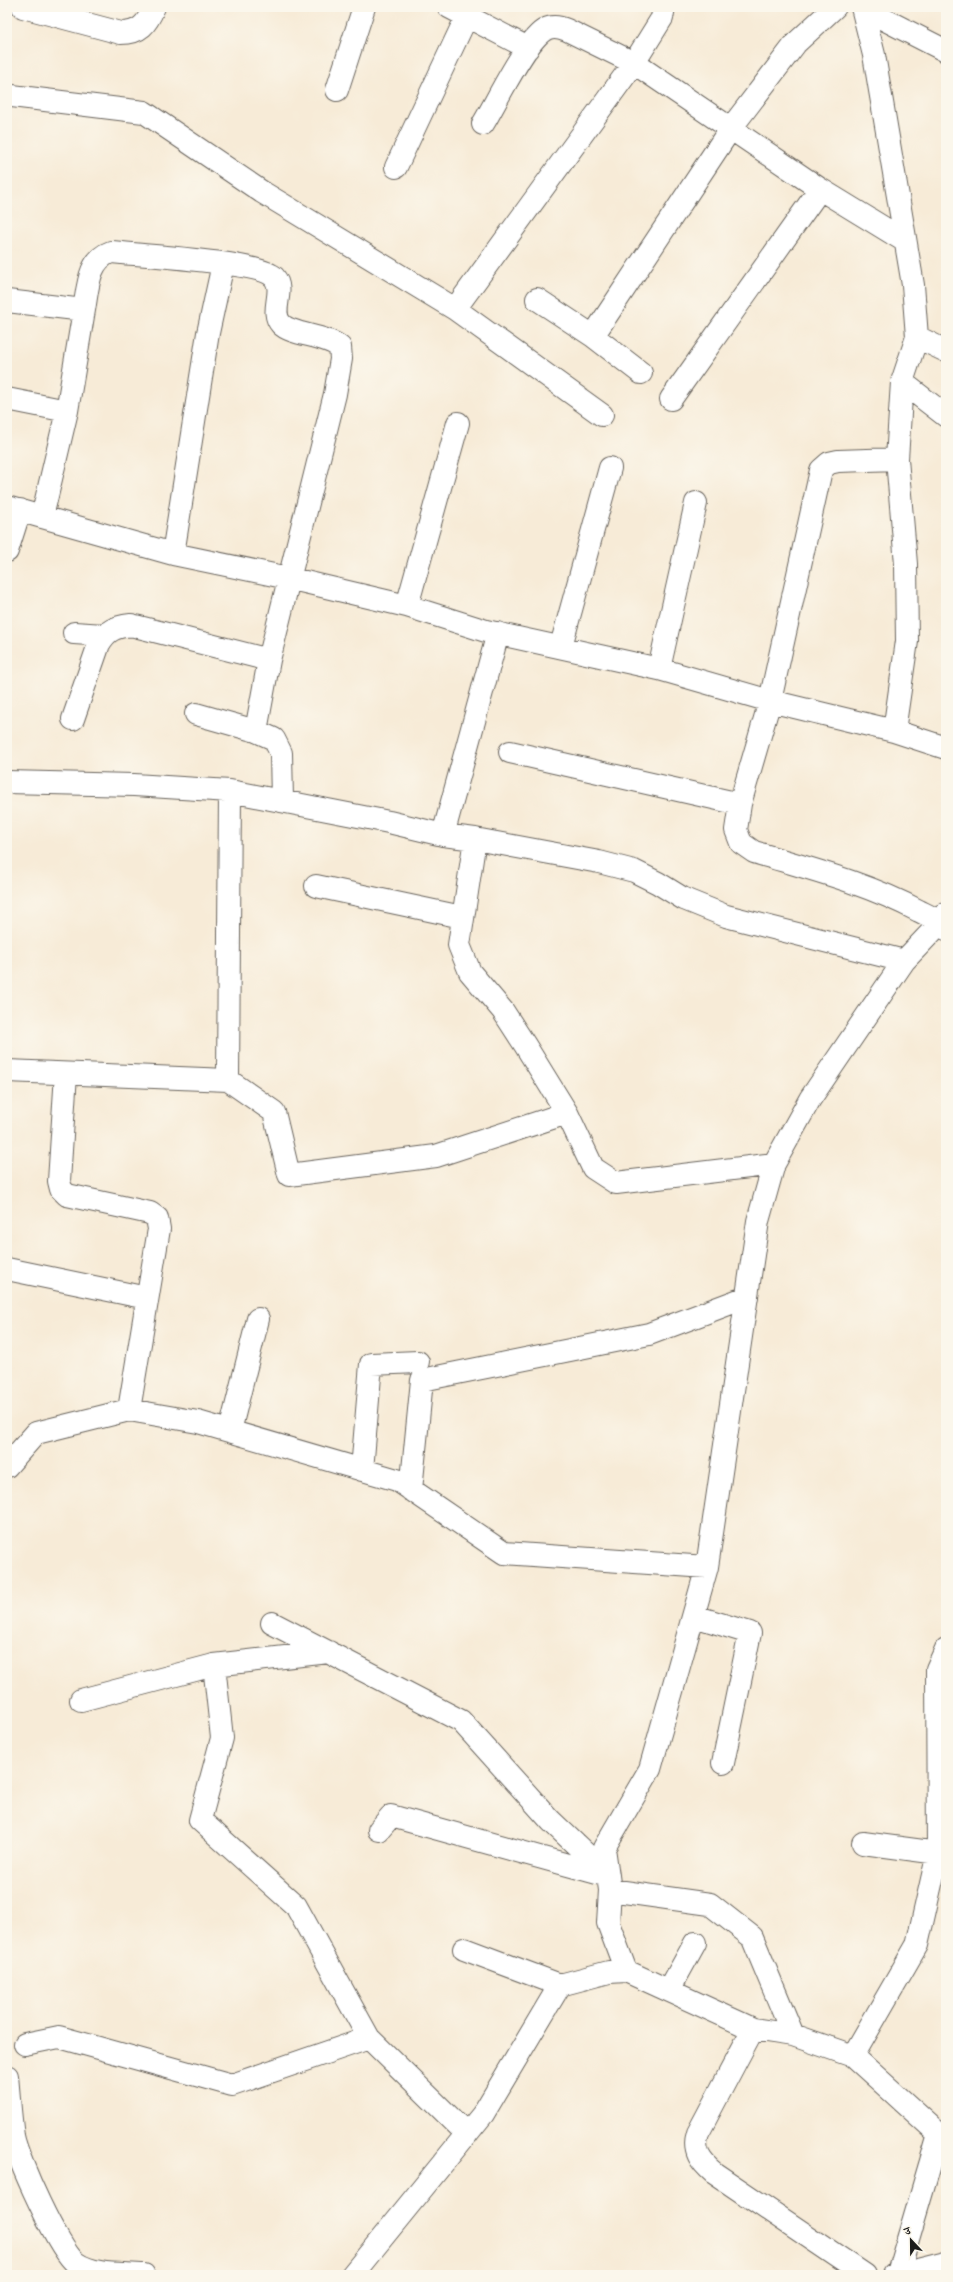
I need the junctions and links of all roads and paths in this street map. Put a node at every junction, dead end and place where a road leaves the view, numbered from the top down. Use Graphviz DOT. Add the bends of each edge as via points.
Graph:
graph roads {
  1 [pos="23,7"];
  2 [pos="154,7"];
  3 [pos="364,7"];
  4 [pos="664,7"];
  5 [pos="835,7"];
  6 [pos="862,7"];
  7 [pos="458,11"];
  8 [pos="528,48"];
  9 [pos="946,51"];
  10 [pos="634,63"];
  11 [pos="337,90"];
  12 [pos="12,96"];
  13 [pos="483,124"];
  14 [pos="731,128"];
  15 [pos="396,166"];
  16 [pos="820,190"];
  17 [pos="905,241"];
  18 [pos="223,264"];
  19 [pos="537,299"];
  20 [pos="7,301"];
  21 [pos="455,309"];
  22 [pos="84,310"];
  23 [pos="593,336"];
  24 [pos="917,337"];
  25 [pos="946,351"];
  26 [pos="640,373"];
  27 [pos="902,382"];
  28 [pos="7,399"];
  29 [pos="671,399"];
  30 [pos="67,411"];
  31 [pos="602,414"];
  32 [pos="946,416"];
  33 [pos="458,423"];
  34 [pos="897,459"];
  35 [pos="610,468"];
  36 [pos="696,503"];
  37 [pos="14,508"];
  38 [pos="42,517"];
  39 [pos="7,551"];
  40 [pos="173,554"];
  41 [pos="288,578"];
  42 [pos="407,606"];
  43 [pos="484,630"];
  44 [pos="74,633"];
  45 [pos="104,635"];
  46 [pos="561,646"];
  47 [pos="268,660"];
  48 [pos="659,669"];
  49 [pos="770,701"];
  50 [pos="196,714"];
  51 [pos="73,719"];
  52 [pos="256,731"];
  53 [pos="894,731"];
  54 [pos="946,748"];
  55 [pos="510,752"];
  56 [pos="7,782"];
  57 [pos="230,790"];
  58 [pos="282,800"];
  59 [pos="740,804"];
  60 [pos="443,835"];
  61 [pos="475,839"];
  62 [pos="316,886"];
  63 [pos="462,917"];
  64 [pos="944,922"];
  65 [pos="904,961"];
  66 [pos="7,1071"];
  67 [pos="66,1074"];
  68 [pos="228,1080"];
  69 [pos="567,1113"];
  70 [pos="774,1164"];
  71 [pos="7,1269"];
  72 [pos="747,1297"];
  73 [pos="147,1298"];
  74 [pos="258,1319"];
  75 [pos="418,1362"];
  76 [pos="129,1410"];
  77 [pos="230,1431"];
  78 [pos="7,1466"];
  79 [pos="362,1470"];
  80 [pos="411,1490"];
  81 [pos="707,1567"];
  82 [pos="694,1616"];
  83 [pos="272,1622"];
  84 [pos="946,1649"];
  85 [pos="329,1652"];
  86 [pos="214,1665"];
  87 [pos="80,1700"];
  88 [pos="723,1763"];
  89 [pos="379,1830"];
  90 [pos="863,1843"];
  91 [pos="938,1853"];
  92 [pos="609,1883"];
  93 [pos="695,1943"];
  94 [pos="464,1949"];
  95 [pos="626,1971"];
  96 [pos="560,1985"];
  97 [pos="669,1990"];
  98 [pos="753,2029"];
  99 [pos="793,2035"];
  100 [pos="369,2038"];
  101 [pos="25,2044"];
  102 [pos="853,2056"];
  103 [pos="7,2076"];
  104 [pos="467,2134"];
  105 [pos="942,2136"];
  106 [pos="946,2262"];
  107 [pos="896,2274"];
  108 [pos="144,2275"];
  109 [pos="352,2275"];
  110 [pos="865,2275"];
  1 -- 2 [label="street" via="121,33 132,33 140,29 149,19"];
  3 -- 11 [label="street"];
  4 -- 10 [label="street" via="662,18"];
  5 -- 14 [label="street" via="796,43"];
  6 -- 9 [label="street"];
  6 -- 17 [label="street" via="874,55"];
  7 -- 8 [label="street"];
  7 -- 15 [label="street"];
  8 -- 10 [label="street" via="547,28 558,27"];
  8 -- 13 [label="street"];
  10 -- 14 [label="street"];
  10 -- 21 [label="street"];
  12 -- 21 [label="street" via="144,112 262,192"];
  14 -- 16 [label="street"];
  14 -- 23 [label="street"];
  16 -- 17 [label="street"];
  16 -- 29 [label="street"];
  17 -- 24 [label="street" via="913,285"];
  18 -- 22 [label="street" via="111,252 101,256 93,267"];
  18 -- 40 [label="street" via="208,333"];
  18 -- 41 [label="street" via="261,270 274,277 279,287 276,315 281,324 340,346 341,359 335,394"];
  19 -- 23 [label="street"];
  20 -- 22 [label="street"];
  21 -- 31 [label="street"];
  22 -- 30 [label="street"];
  23 -- 26 [label="street"];
  24 -- 25 [label="street"];
  24 -- 27 [label="street"];
  27 -- 32 [label="street"];
  27 -- 34 [label="street"];
  28 -- 30 [label="street"];
  30 -- 38 [label="street"];
  33 -- 42 [label="street"];
  34 -- 49 [label="street" via="838,461 828,463 821,470"];
  34 -- 53 [label="street" via="906,564 907,641"];
  35 -- 46 [label="street"];
  36 -- 48 [label="street"];
  37 -- 38 [label="street"];
  37 -- 39 [label="street"];
  38 -- 40 [label="street"];
  40 -- 41 [label="street"];
  41 -- 42 [label="street"];
  41 -- 47 [label="street"];
  42 -- 43 [label="street"];
  43 -- 46 [label="street"];
  43 -- 60 [label="street"];
  44 -- 45 [label="street"];
  45 -- 47 [label="street" via="114,628 131,625"];
  45 -- 51 [label="street" via="98,644"];
  46 -- 48 [label="street"];
  47 -- 52 [label="street"];
  48 -- 49 [label="street"];
  49 -- 53 [label="street"];
  49 -- 59 [label="street"];
  50 -- 52 [label="street"];
  52 -- 58 [label="street" via="274,739 281,753"];
  53 -- 54 [label="street"];
  55 -- 59 [label="street"];
  56 -- 57 [label="street"];
  57 -- 58 [label="street"];
  57 -- 68 [label="street"];
  58 -- 60 [label="street"];
  59 -- 64 [label="street" via="736,830 741,843 754,852 859,884"];
  60 -- 61 [label="street"];
  61 -- 63 [label="street"];
  61 -- 65 [label="street" via="634,871 684,899 726,916"];
  62 -- 63 [label="street"];
  63 -- 69 [label="street" via="459,945 470,972 503,1011"];
  64 -- 65 [label="street"];
  65 -- 70 [label="street" via="810,1099"];
  66 -- 67 [label="street"];
  67 -- 68 [label="street"];
  67 -- 73 [label="street" via="59,1181 61,1189 66,1195 150,1213 157,1218 159,1229"];
  68 -- 69 [label="street" via="274,1112 289,1175 436,1156"];
  69 -- 70 [label="street" via="593,1168 616,1183"];
  70 -- 72 [label="street" via="758,1221"];
  71 -- 73 [label="street"];
  72 -- 80 [label="street" via="649,1334 422,1380"];
  72 -- 81 [label="street"];
  73 -- 76 [label="street"];
  74 -- 77 [label="street"];
  75 -- 79 [label="street" via="371,1364"];
  76 -- 77 [label="street" via="198,1422"];
  76 -- 78 [label="street" via="36,1433"];
  77 -- 79 [label="street"];
  79 -- 80 [label="street" via="397,1480"];
  80 -- 81 [label="street" via="504,1553"];
  81 -- 82 [label="street"];
  82 -- 88 [label="street" via="750,1633"];
  82 -- 92 [label="street" via="650,1768 604,1848"];
  83 -- 85 [label="street"];
  84 -- 91 [label="street" via="937,1669"];
  85 -- 86 [label="street"];
  85 -- 92 [label="street" via="461,1721"];
  86 -- 87 [label="street"];
  86 -- 100 [label="street" via="222,1738 200,1820 296,1906"];
  89 -- 92 [label="street" via="391,1816"];
  90 -- 91 [label="street"];
  91 -- 102 [label="street" via="917,1945"];
  92 -- 95 [label="street" via="608,1923"];
  92 -- 99 [label="street" via="710,1904 752,1937"];
  93 -- 97 [label="street"];
  94 -- 96 [label="street"];
  95 -- 96 [label="street" via="609,1972"];
  95 -- 97 [label="street"];
  96 -- 104 [label="street" via="483,2114"];
  97 -- 98 [label="street"];
  98 -- 99 [label="street"];
  98 -- 110 [label="street" via="698,2133 696,2151 702,2163 714,2173"];
  99 -- 102 [label="street"];
  100 -- 101 [label="street" via="232,2085 59,2037"];
  100 -- 104 [label="street"];
  102 -- 105 [label="street"];
  103 -- 108 [label="street" via="14,2137 22,2164 62,2245 75,2262 92,2271"];
  104 -- 109 [label="street"];
  105 -- 107 [label="street"];
  106 -- 107 [label="street"];
}
